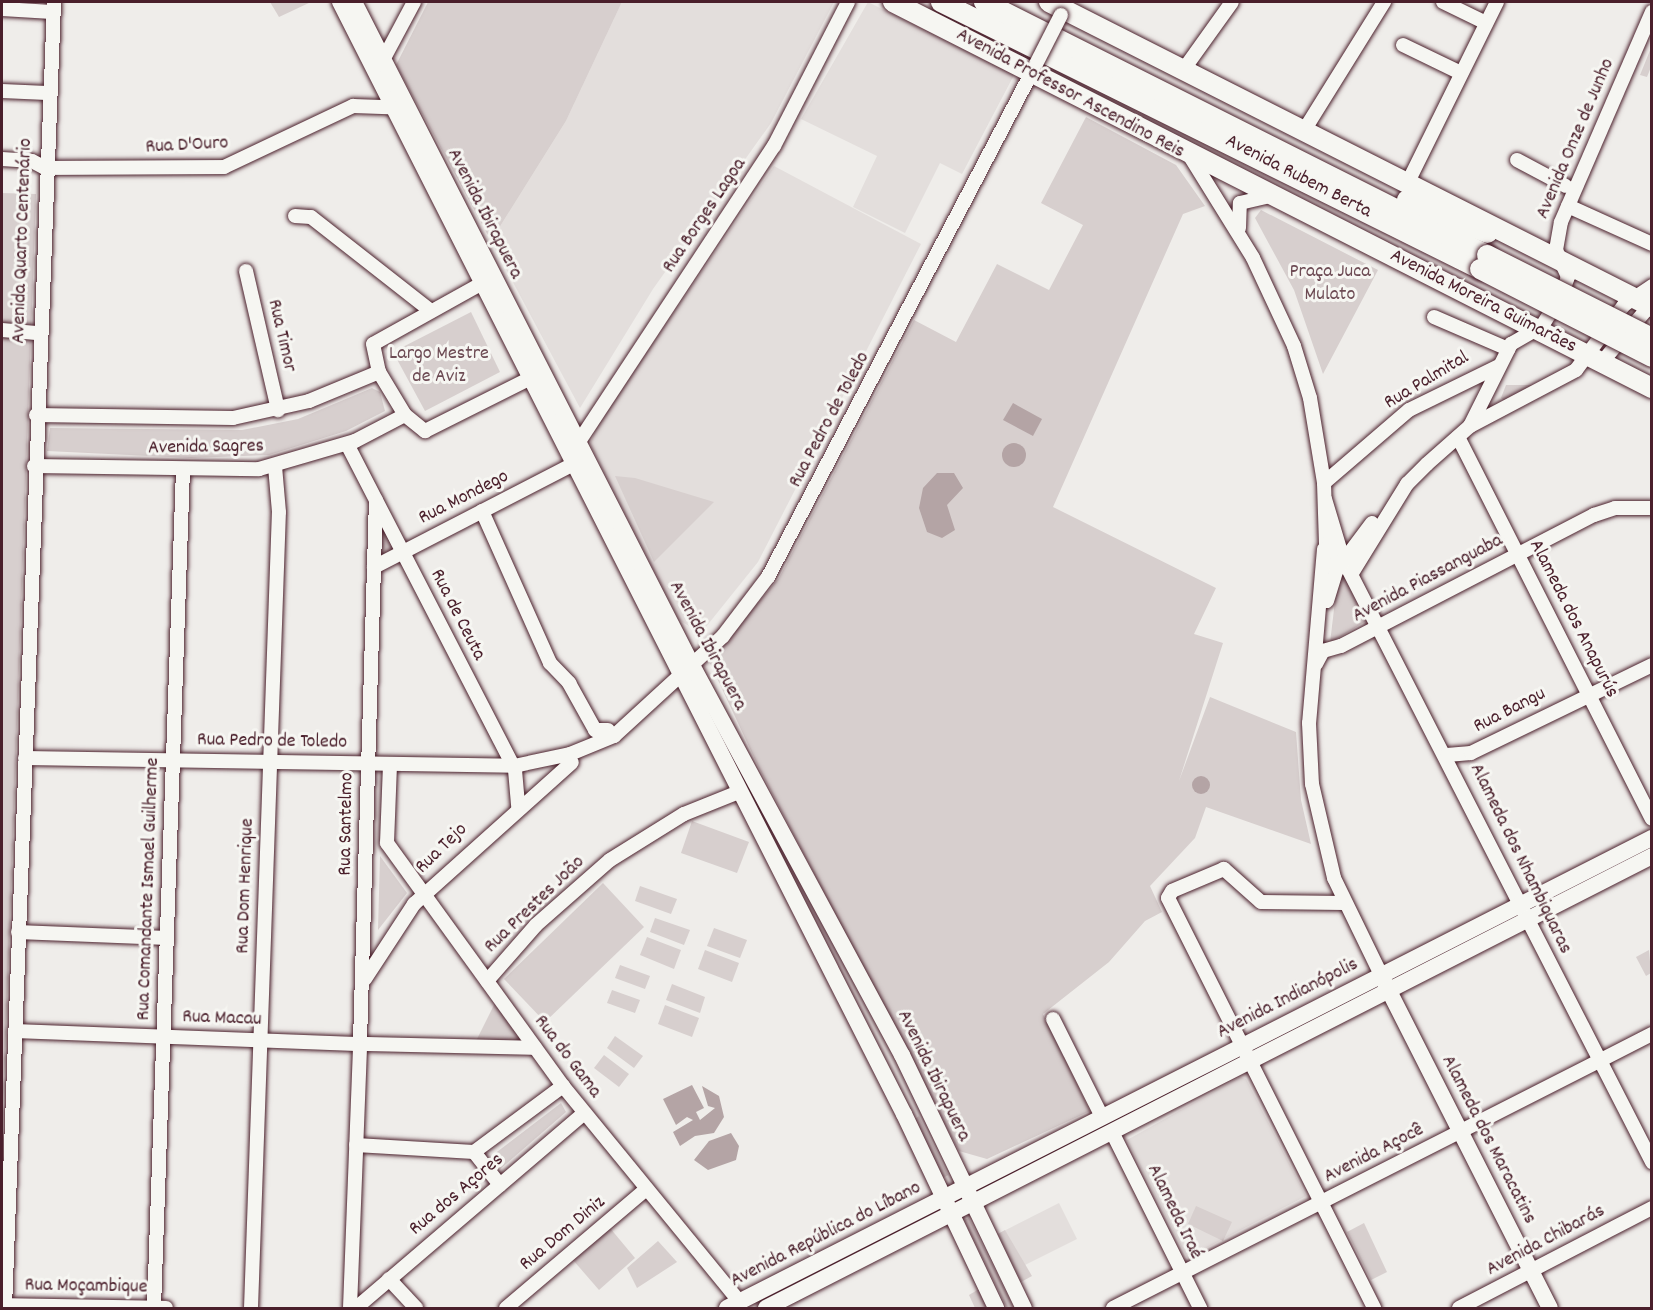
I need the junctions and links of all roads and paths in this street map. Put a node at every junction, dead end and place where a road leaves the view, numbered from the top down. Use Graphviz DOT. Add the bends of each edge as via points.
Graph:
graph roads {
  1 [pos="339,2"];
  2 [pos="354,2"];
  3 [pos="414,2"];
  4 [pos="848,2"];
  5 [pos="893,2"];
  6 [pos="941,2"];
  7 [pos="984,2"];
  8 [pos="1232,2"];
  9 [pos="1384,2"];
  10 [pos="1443,2"];
  11 [pos="1497,2"];
  12 [pos="53,7"];
  13 [pos="1061,7"];
  14 [pos="2,9"];
  15 [pos="1652,12"];
  16 [pos="1486,23"];
  17 [pos="1403,45"];
  18 [pos="383,60"];
  19 [pos="1034,67"];
  20 [pos="1184,69"];
  21 [pos="1461,73"];
  22 [pos="2,91"];
  23 [pos="48,93"];
  24 [pos="389,107"];
  25 [pos="1207,113"];
  26 [pos="1305,129"];
  27 [pos="1186,151"];
  28 [pos="2,159"];
  29 [pos="1517,160"];
  30 [pos="45,168"];
  31 [pos="1409,180"];
  32 [pos="1566,186"];
  33 [pos="1272,196"];
  34 [pos="1219,198"];
  35 [pos="1237,206"];
  36 [pos="1568,206"];
  37 [pos="1361,209"];
  38 [pos="295,216"];
  39 [pos="1509,233"];
  40 [pos="1243,241"];
  41 [pos="1652,244"];
  42 [pos="1557,257"];
  43 [pos="1483,262"];
  44 [pos="246,271"];
  45 [pos="479,285"];
  46 [pos="1647,300"];
  47 [pos="431,311"];
  48 [pos="1434,317"];
  49 [pos="2,330"];
  50 [pos="1537,330"];
  51 [pos="39,333"];
  52 [pos="1652,338"];
  53 [pos="1652,344"];
  54 [pos="1508,349"];
  55 [pos="1652,357"];
  56 [pos="1596,358"];
  57 [pos="1499,366"];
  58 [pos="379,372"];
  59 [pos="529,379"];
  60 [pos="1491,386"];
  61 [pos="1650,387"];
  62 [pos="1508,409"];
  63 [pos="279,410"];
  64 [pos="36,415"];
  65 [pos="405,415"];
  66 [pos="1470,426"];
  67 [pos="555,432"];
  68 [pos="1458,437"];
  69 [pos="578,442"];
  70 [pos="347,444"];
  71 [pos="572,465"];
  72 [pos="34,466"];
  73 [pos="275,466"];
  74 [pos="183,471"];
  75 [pos="1324,483"];
  76 [pos="1325,499"];
  77 [pos="376,500"];
  78 [pos="1393,504"];
  79 [pos="1652,508"];
  80 [pos="482,511"];
  81 [pos="1328,514"];
  82 [pos="1362,536"];
  83 [pos="1325,538"];
  84 [pos="402,552"];
  85 [pos="1518,554"];
  86 [pos="1343,559"];
  87 [pos="374,567"];
  88 [pos="1336,572"];
  89 [pos="1352,573"];
  90 [pos="1380,627"];
  91 [pos="1320,640"];
  92 [pos="705,654"];
  93 [pos="685,664"];
  94 [pos="1652,665"];
  95 [pos="1589,694"];
  96 [pos="601,734"];
  97 [pos="1447,755"];
  98 [pos="25,758"];
  99 [pos="571,758"];
  100 [pos="173,759"];
  101 [pos="269,761"];
  102 [pos="367,764"];
  103 [pos="390,764"];
  104 [pos="515,766"];
  105 [pos="739,792"];
  106 [pos="518,807"];
  107 [pos="1652,819"];
  108 [pos="1651,835"];
  109 [pos="366,842"];
  110 [pos="387,843"];
  111 [pos="1652,856"];
  112 [pos="424,894"];
  113 [pos="1344,903"];
  114 [pos="1520,905"];
  115 [pos="1528,920"];
  116 [pos="18,932"];
  117 [pos="167,938"];
  118 [pos="1381,975"];
  119 [pos="487,981"];
  120 [pos="363,984"];
  121 [pos="1389,992"];
  122 [pos="1053,1019"];
  123 [pos="15,1031"];
  124 [pos="1652,1034"];
  125 [pos="164,1037"];
  126 [pos="261,1040"];
  127 [pos="360,1044"];
  128 [pos="1242,1046"];
  129 [pos="535,1048"];
  130 [pos="1600,1061"];
  131 [pos="1250,1063"];
  132 [pos="563,1086"];
  133 [pos="584,1113"];
  134 [pos="1102,1117"];
  135 [pos="1112,1132"];
  136 [pos="1460,1132"];
  137 [pos="356,1145"];
  138 [pos="474,1152"];
  139 [pos="949,1156"];
  140 [pos="1652,1162"];
  141 [pos="993,1173"];
  142 [pos="500,1185"];
  143 [pos="7,1186"];
  144 [pos="965,1188"];
  145 [pos="645,1190"];
  146 [pos="943,1199"];
  147 [pos="1320,1203"];
  148 [pos="973,1204"];
  149 [pos="1652,1208"];
  150 [pos="951,1215"];
  151 [pos="810,1267"];
  152 [pos="1531,1272"];
  153 [pos="1183,1273"];
  154 [pos="389,1279"];
  155 [pos="788,1303"];
  156 [pos="733,1305"];
  157 [pos="4,1306"];
  158 [pos="154,1308"];
  159 [pos="166,1308"];
  160 [pos="251,1308"];
  161 [pos="350,1308"];
  162 [pos="356,1308"];
  163 [pos="416,1308"];
  164 [pos="506,1308"];
  165 [pos="766,1308"];
  166 [pos="996,1308"];
  167 [pos="1024,1308"];
  168 [pos="1113,1308"];
  169 [pos="1200,1308"];
  170 [pos="1374,1308"];
  171 [pos="1459,1308"];
  172 [pos="1550,1308"];
  1 -- 24 [label="main road, Avenida Ibirapuera"];
  2 -- 18 [label="main road, Avenida Ibirapuera"];
  3 -- 18 [label="street"];
  4 -- 69 [label="street, Rua Borges Lagoa" via="768,156"];
  5 -- 19 [label="highway, Avenida Professor Ascendino Reis"];
  6 -- 37 [label="highway, Avenida Rubem Berta"];
  7 -- 25 [label="highway, Avenida Rubem Berta"];
  8 -- 20 [label="street"];
  9 -- 26 [label="street"];
  10 -- 16 [label="street"];
  11 -- 16 [label="street"];
  12 -- 14 [label="street"];
  12 -- 23 [label="street, Avenida Quarto Centenário"];
  13 -- 19 [label="street, Rua Pedro de Toledo, bridge"];
  13 -- 20 [label="highway"];
  15 -- 36 [label="street, Avenida Onze de Junho"];
  16 -- 21 [label="street"];
  17 -- 21 [label="street"];
  18 -- 69 [label="main road, Avenida Ibirapuera"];
  19 -- 27 [label="highway, Avenida Professor Ascendino Reis"];
  19 -- 92 [label="street, Rua Pedro de Toledo" via="789,542 752,600"];
  20 -- 26 [label="highway"];
  21 -- 31 [label="street"];
  22 -- 23 [label="street"];
  23 -- 30 [label="street, Avenida Quarto Centenário"];
  24 -- 30 [label="street, Rua D'Ouro" via="352,106 224,167"];
  24 -- 45 [label="main road, Avenida Ibirapuera"];
  25 -- 39 [label="highway" via="1455,221 1482,231"];
  25 -- 43 [label="highway, Avenida Rubem Berta"];
  26 -- 31 [label="highway"];
  27 -- 33 [label="highway, Avenida Moreira Guimarães"];
  27 -- 34 [label="street, Avenida Professor Ascendino Reis"];
  28 -- 30 [label="street, Rua D'Ouro" via="32,161"];
  29 -- 32 [label="street"];
  30 -- 51 [label="street, Avenida Quarto Centenário"];
  31 -- 39 [label="highway"];
  33 -- 35 [label="street" via="1251,197"];
  33 -- 37 [label="highway"];
  33 -- 50 [label="highway, Avenida Moreira Guimarães"];
  34 -- 35 [label="street" via="1226,194"];
  34 -- 40 [label="street, Avenida Professor Ascendino Reis"];
  35 -- 40 [label="street, Avenida Professor Ascendino Reis"];
  36 -- 41 [label="street"];
  36 -- 42 [label="street, Avenida Onze de Junho" via="1558,233"];
  37 -- 43 [label="highway, Avenida Rubem Berta"];
  38 -- 47 [label="street" via="311,216"];
  39 -- 42 [label="highway"];
  40 -- 75 [label="street, Avenida Professor Ascendino Reis" via="1299,360"];
  42 -- 46 [label="highway"];
  42 -- 50 [label="street, Avenida Onze de Junho" via="1568,277 1557,305"];
  43 -- 52 [label="highway, Avenida Rubem Berta, bridge"];
  43 -- 55 [label="highway, Avenida Rubem Berta, bridge"];
  44 -- 63 [label="street, Rua Timor"];
  45 -- 47 [label="street"];
  45 -- 59 [label="main road, Avenida Ibirapuera"];
  46 -- 56 [label="street"];
  47 -- 58 [label="street" via="373,344"];
  48 -- 54 [label="street, Rua Palmital"];
  49 -- 51 [label="street"];
  50 -- 54 [label="street, Avenida Onze de Junho"];
  50 -- 56 [label="highway, Avenida Moreira Guimarães"];
  51 -- 64 [label="street, Avenida Quarto Centenário"];
  53 -- 61 [label="highway" via="1644,364"];
  54 -- 57 [label="street, Avenida Onze de Junho"];
  56 -- 61 [label="highway, Avenida Moreira Guimarães"];
  56 -- 62 [label="street"];
  57 -- 60 [label="street, Avenida Onze de Junho"];
  57 -- 75 [label="street, Rua Palmital" via="1409,410"];
  58 -- 63 [label="street, Avenida Sagres"];
  58 -- 65 [label="street"];
  59 -- 65 [label="street" via="429,431 417,429"];
  59 -- 67 [label="main road, Avenida Ibirapuera"];
  60 -- 62 [label="street"];
  60 -- 66 [label="street, Avenida Onze de Junho"];
  62 -- 66 [label="street"];
  63 -- 64 [label="street, Avenida Sagres" via="223,418"];
  64 -- 72 [label="street, Avenida Quarto Centenário"];
  65 -- 70 [label="street, Avenida Sagres"];
  66 -- 68 [label="street"];
  67 -- 69 [label="main road"];
  67 -- 71 [label="main road, Avenida Ibirapuera"];
  68 -- 78 [label="street" via="1407,484"];
  68 -- 85 [label="street, Alameda dos Anapurús"];
  69 -- 93 [label="main road, Avenida Ibirapuera"];
  70 -- 73 [label="street, Avenida Sagres"];
  70 -- 77 [label="street, Rua de Ceuta"];
  71 -- 80 [label="street, Rua Mondego"];
  71 -- 93 [label="main road, Avenida Ibirapuera"];
  72 -- 74 [label="street, Avenida Sagres"];
  72 -- 98 [label="street, Avenida Quarto Centenário"];
  73 -- 74 [label="street, Avenida Sagres"];
  73 -- 101 [label="street, Rua Dom Henrique" via="279,512"];
  74 -- 100 [label="street, Rua Comandante Ismael Guilherme"];
  75 -- 76 [label="street, Avenida Professor Ascendino Reis"];
  76 -- 81 [label="street, Alameda dos Nhambiquaras"];
  76 -- 83 [label="street, Avenida Professor Ascendino Reis"];
  77 -- 84 [label="street, Rua de Ceuta"];
  77 -- 87 [label="street, Rua Santelmo"];
  78 -- 82 [label="street"];
  78 -- 89 [label="street"];
  79 -- 85 [label="street, Avenida Piassanguaba" via="1605,510"];
  80 -- 84 [label="street, Rua Mondego"];
  80 -- 96 [label="street" via="550,663 569,683"];
  81 -- 82 [label="street" via="1343,537"];
  81 -- 86 [label="street, Alameda dos Nhambiquaras"];
  82 -- 86 [label="street"];
  83 -- 88 [label="street, Avenida Professor Ascendino Reis"];
  83 -- 91 [label="street"];
  84 -- 87 [label="street, Rua Mondego"];
  84 -- 104 [label="street, Rua de Ceuta"];
  85 -- 90 [label="street, Avenida Piassanguaba"];
  85 -- 95 [label="street, Alameda dos Anapurús"];
  86 -- 88 [label="street"];
  86 -- 89 [label="street, Alameda dos Nhambiquaras"];
  87 -- 102 [label="street, Rua Santelmo"];
  88 -- 91 [label="street"];
  89 -- 90 [label="street, Alameda dos Nhambiquaras"];
  90 -- 91 [label="street, Avenida Piassanguaba"];
  90 -- 97 [label="street, Alameda dos Nhambiquaras"];
  91 -- 113 [label="street" via="1313,668 1311,784 1325,853"];
  92 -- 93 [label="main road"];
  93 -- 96 [label="street, Rua Pedro de Toledo"];
  93 -- 105 [label="main road, Avenida Ibirapuera"];
  93 -- 139 [label="main road, Avenida Ibirapuera" via="902,1055"];
  94 -- 95 [label="street, Rua Bangu"];
  95 -- 97 [label="street, Rua Bangu" via="1471,753"];
  95 -- 107 [label="street, Alameda dos Anapurús"];
  96 -- 99 [label="street, Rua Pedro de Toledo"];
  97 -- 114 [label="street, Alameda dos Nhambiquaras"];
  98 -- 100 [label="street, Rua Pedro de Toledo"];
  98 -- 116 [label="street, Avenida Quarto Centenário"];
  99 -- 104 [label="street, Rua Pedro de Toledo" via="541,770"];
  99 -- 106 [label="street, Rua Tejo"];
  100 -- 101 [label="street, Rua Pedro de Toledo"];
  100 -- 117 [label="street, Rua Comandante Ismael Guilherme"];
  101 -- 102 [label="street, Rua Pedro de Toledo"];
  101 -- 126 [label="street, Rua Dom Henrique"];
  102 -- 103 [label="street, Rua Pedro de Toledo"];
  102 -- 109 [label="street, Rua Santelmo"];
  103 -- 104 [label="street, Rua Pedro de Toledo"];
  103 -- 110 [label="street"];
  104 -- 106 [label="street, Rua de Ceuta" via="520,787"];
  105 -- 119 [label="street, Rua Prestes João" via="684,814 610,860 536,925"];
  105 -- 146 [label="main road, Avenida Ibirapuera"];
  106 -- 112 [label="street, Rua Tejo"];
  108 -- 114 [label="main road, Avenida Indianópolis"];
  109 -- 110 [label="street"];
  109 -- 120 [label="street, Rua Santelmo"];
  110 -- 112 [label="street, Rua do Gama"];
  111 -- 115 [label="main road, Avenida Indianópolis"];
  112 -- 119 [label="street, Rua do Gama"];
  112 -- 120 [label="street, Rua Tejo" via="396,926"];
  113 -- 118 [label="street"];
  113 -- 128 [label="street" via="1261,902 1224,869 1172,891 1170,903"];
  114 -- 115 [label="street, Alameda dos Nhambiquaras"];
  114 -- 118 [label="main road, Avenida Indianópolis"];
  115 -- 121 [label="main road, Avenida Indianópolis"];
  115 -- 130 [label="street, Alameda dos Nhambiquaras"];
  116 -- 117 [label="street"];
  116 -- 123 [label="street, Avenida Quarto Centenário"];
  117 -- 125 [label="street, Rua Comandante Ismael Guilherme"];
  118 -- 121 [label="main road"];
  118 -- 128 [label="main road, Avenida Indianópolis"];
  119 -- 129 [label="street, Rua do Gama"];
  120 -- 127 [label="street, Rua Santelmo"];
  121 -- 131 [label="main road, Avenida Indianópolis"];
  121 -- 136 [label="main road, Alameda dos Maracatins"];
  122 -- 134 [label="street"];
  123 -- 125 [label="street, Rua Macau"];
  123 -- 143 [label="street, Avenida Quarto Centenário"];
  124 -- 130 [label="street, Avenida Açocê"];
  125 -- 126 [label="street, Rua Macau"];
  125 -- 158 [label="street, Rua Comandante Ismael Guilherme"];
  126 -- 127 [label="street, Rua Macau"];
  126 -- 160 [label="street, Rua Dom Henrique"];
  127 -- 129 [label="street, Rua Macau"];
  127 -- 137 [label="street, Rua Santelmo"];
  128 -- 131 [label="street"];
  128 -- 134 [label="main road, Avenida Indianópolis"];
  129 -- 132 [label="street, Rua do Gama"];
  130 -- 136 [label="street, Avenida Açocê"];
  130 -- 140 [label="street, Alameda dos Nhambiquaras"];
  131 -- 135 [label="main road, Avenida Indianópolis"];
  131 -- 147 [label="street"];
  132 -- 133 [label="street, Rua do Gama"];
  132 -- 138 [label="street"];
  133 -- 142 [label="street, Rua dos Açores"];
  133 -- 145 [label="street, Rua do Gama"];
  134 -- 141 [label="main road, Avenida Indianópolis"];
  135 -- 148 [label="main road, Avenida Indianópolis"];
  135 -- 153 [label="street, Alameda Iraé"];
  136 -- 147 [label="street, Avenida Açocê"];
  136 -- 152 [label="main road, Alameda dos Maracatins"];
  137 -- 138 [label="street"];
  137 -- 161 [label="street, Rua Santelmo"];
  138 -- 142 [label="street"];
  139 -- 141 [label="main road"];
  139 -- 144 [label="main road, Avenida Ibirapuera"];
  141 -- 144 [label="main road, Avenida Indianópolis"];
  142 -- 154 [label="street, Rua dos Açores"];
  143 -- 157 [label="street, Avenida Quarto Centenário"];
  144 -- 146 [label="main road, Avenida Indianópolis"];
  144 -- 148 [label="main road, Avenida Ibirapuera"];
  145 -- 156 [label="street, Rua do Gama"];
  145 -- 164 [label="street, Rua Dom Diniz"];
  146 -- 150 [label="main road, Avenida Ibirapuera"];
  146 -- 151 [label="main road, Avenida República do Líbano"];
  147 -- 153 [label="street, Avenida Açocê"];
  147 -- 170 [label="street"];
  148 -- 150 [label="main road, Avenida Indianópolis"];
  148 -- 167 [label="main road, Avenida Ibirapuera"];
  149 -- 152 [label="street, Avenida Chibarás"];
  150 -- 155 [label="main road, Avenida República do Líbano"];
  150 -- 166 [label="main road, Avenida Ibirapuera"];
  151 -- 155 [label="main road" via="792,1283"];
  151 -- 156 [label="main road, Avenida República do Líbano"];
  152 -- 171 [label="street, Avenida Chibarás"];
  152 -- 172 [label="main road, Alameda dos Maracatins"];
  153 -- 168 [label="street, Avenida Açocê"];
  153 -- 169 [label="street, Alameda Iraé"];
  154 -- 162 [label="street, Rua dos Açores"];
  154 -- 163 [label="street"];
  155 -- 165 [label="main road, Avenida República do Líbano"];
  157 -- 158 [label="street, Rua Moçambique"];
  158 -- 159 [label="street, Rua Moçambique"];
}
